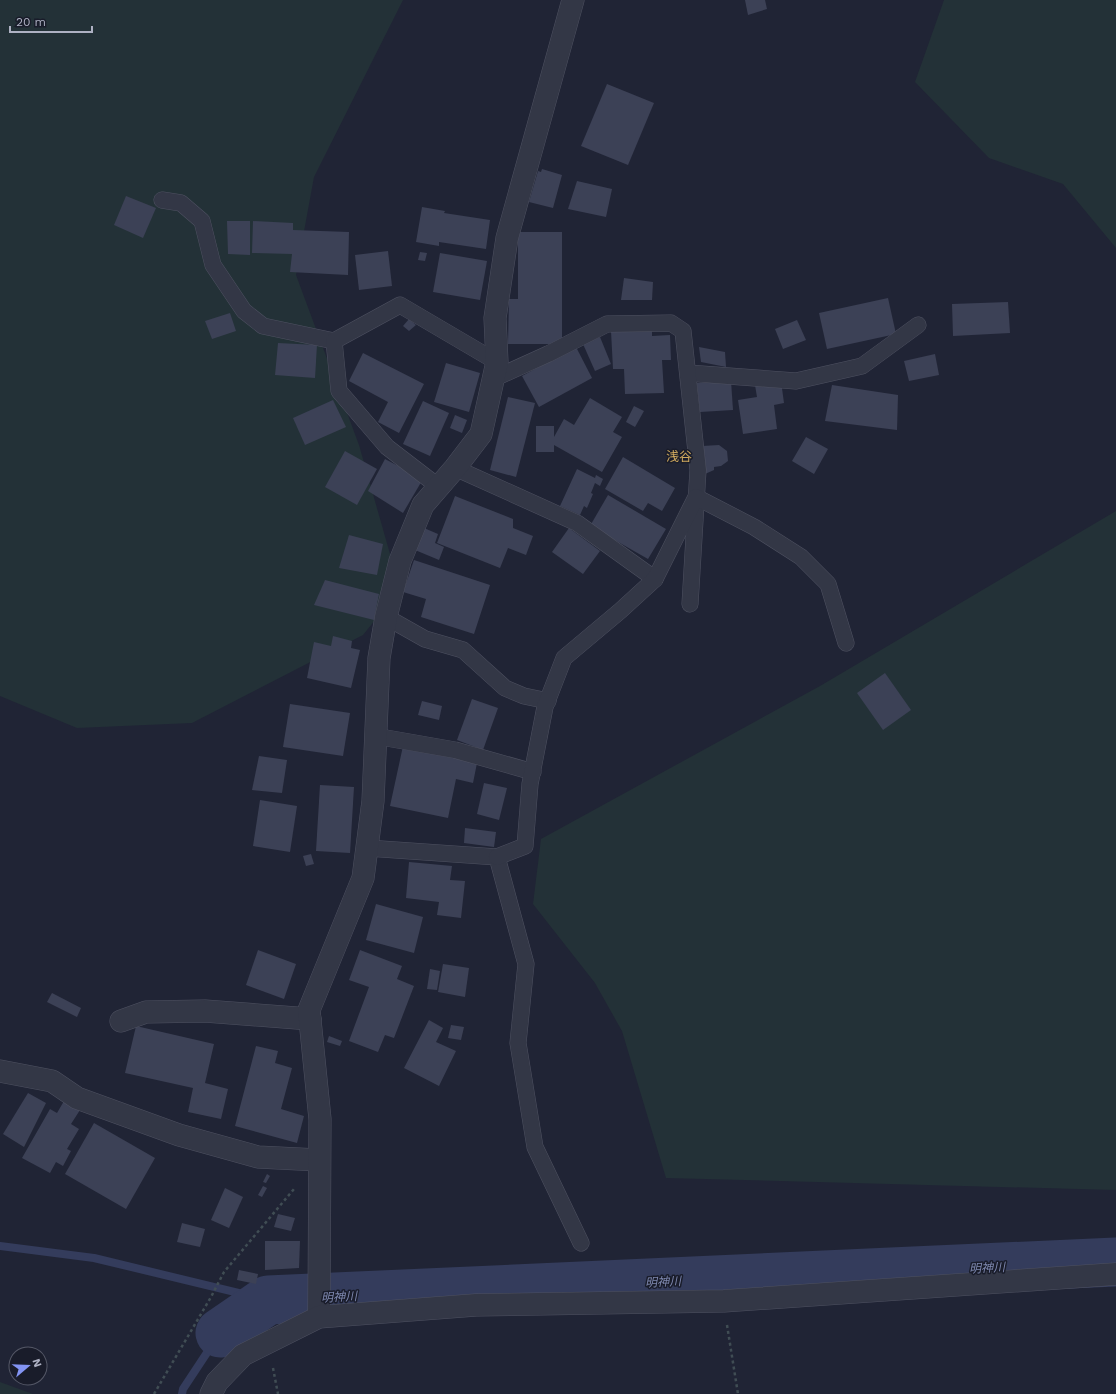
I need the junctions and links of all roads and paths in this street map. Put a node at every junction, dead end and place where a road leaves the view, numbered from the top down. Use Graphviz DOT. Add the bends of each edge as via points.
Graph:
graph roads {
  1 [pos="573,0"];
  2 [pos="162,200"];
  3 [pos="918,325"];
  4 [pos="334,340"];
  5 [pos="495,370"];
  6 [pos="688,373"];
  7 [pos="456,468"];
  8 [pos="439,487"];
  9 [pos="696,497"];
  10 [pos="655,578"];
  11 [pos="690,604"];
  12 [pos="386,617"];
  13 [pos="846,643"];
  14 [pos="548,701"];
  15 [pos="375,736"];
  16 [pos="533,772"];
  17 [pos="367,848"];
  18 [pos="497,857"];
  19 [pos="310,1019"];
  20 [pos="121,1021"];
  21 [pos="0,1070"];
  22 [pos="319,1160"];
  23 [pos="581,1243"];
  24 [pos="1116,1274"];
  25 [pos="724,1301"];
  26 [pos="319,1316"];
  27 [pos="154,1394"];
  28 [pos="211,1394"];
  29 [pos="738,1394"];
  1 -- 5 [label="street" via="506,238 495,318"];
  2 -- 4 [label="lane" via="181,203 202,221 213,265 244,311 263,326"];
  3 -- 6 [label="lane" via="862,366 796,381"];
  4 -- 5 [label="lane" via="400,304"];
  4 -- 8 [label="lane" via="339,391 387,447"];
  5 -- 6 [label="lane" via="548,354 608,324 671,323 683,331"];
  5 -- 7 [label="street" via="480,434"];
  6 -- 9 [label="lane" via="698,470"];
  7 -- 8 [label="street"];
  7 -- 10 [label="lane" via="577,524"];
  8 -- 12 [label="street" via="424,505 410,532"];
  9 -- 10 [label="lane"];
  9 -- 11 [label="lane"];
  9 -- 13 [label="lane" via="801,557 828,584"];
  10 -- 14 [label="lane" via="564,658"];
  12 -- 14 [label="lane" via="425,639 463,650 505,688 524,696"];
  12 -- 15 [label="street" via="379,658"];
  14 -- 16 [label="lane"];
  15 -- 16 [label="lane" via="455,750"];
  15 -- 17 [label="street" via="373,801"];
  16 -- 18 [label="lane" via="525,846"];
  17 -- 18 [label="lane"];
  17 -- 19 [label="street" via="363,878 309,1010"];
  18 -- 23 [label="lane" via="526,964 518,1043 535,1147"];
  19 -- 20 [label="street" via="205,1011 146,1012"];
  19 -- 22 [label="street" via="320,1119"];
  21 -- 22 [label="street" via="52,1081 77,1098 179,1135 258,1157"];
  22 -- 26 [label="street"];
  22 -- 27 [label="path" via="224,1272"];
  24 -- 25 [label="street"];
  25 -- 26 [label="street" via="476,1305"];
  25 -- 29 [label="path"];
  26 -- 28 [label="street" via="243,1355 217,1382"];
}
